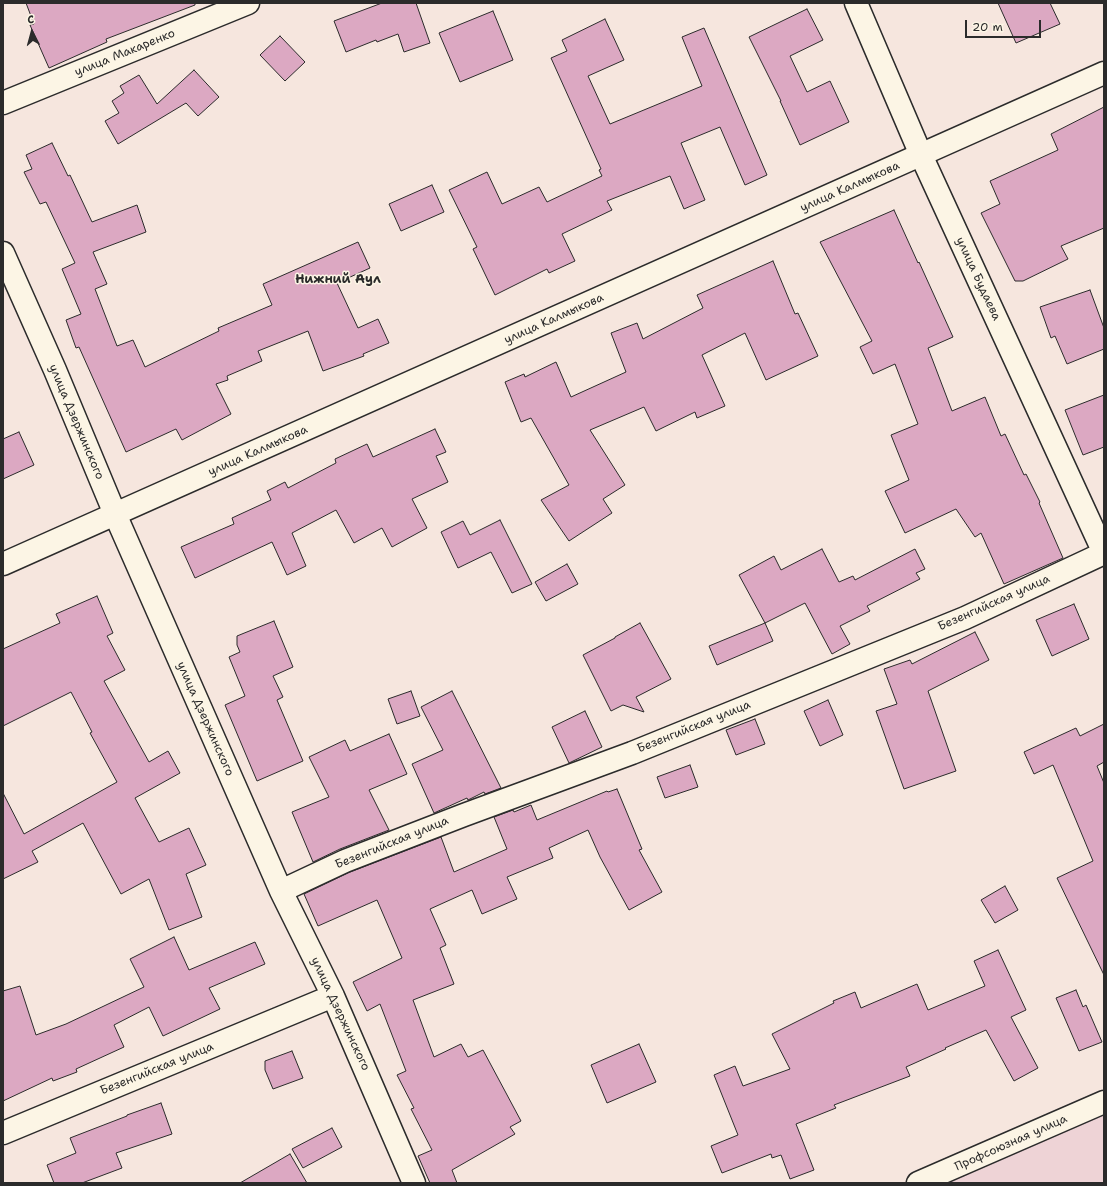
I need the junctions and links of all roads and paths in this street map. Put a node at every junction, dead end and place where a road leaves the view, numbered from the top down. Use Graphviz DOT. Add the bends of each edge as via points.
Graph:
graph roads {
  1 [pos="248,3"];
  2 [pos="856,3"];
  3 [pos="1104,73"];
  4 [pos="3,102"];
  5 [pos="921,155"];
  6 [pos="3,253"];
  7 [pos="115,514"];
  8 [pos="1104,553"];
  9 [pos="3,564"];
  10 [pos="281,891"];
  11 [pos="333,996"];
  12 [pos="1104,1102"];
  13 [pos="3,1133"];
  14 [pos="414,1183"];
  15 [pos="918,1183"];
  1 -- 4 [label="street, улица Макаренко"];
  2 -- 5 [label="street, улица Будаева"];
  3 -- 5 [label="street, улица Калмыкова"];
  5 -- 7 [label="street, улица Калмыкова"];
  5 -- 8 [label="street, улица Будаева"];
  6 -- 7 [label="street, улица Дзержинского"];
  7 -- 9 [label="street, улица Калмыкова"];
  7 -- 10 [label="street, улица Дзержинского"];
  8 -- 10 [label="street, Безенгийская улица" via="965,618 632,752 353,858"];
  10 -- 11 [label="street, улица Дзержинского"];
  11 -- 13 [label="street, Безенгийская улица"];
  11 -- 14 [label="street, улица Дзержинского"];
  12 -- 15 [label="street, Профсоюзная улица"];
}
